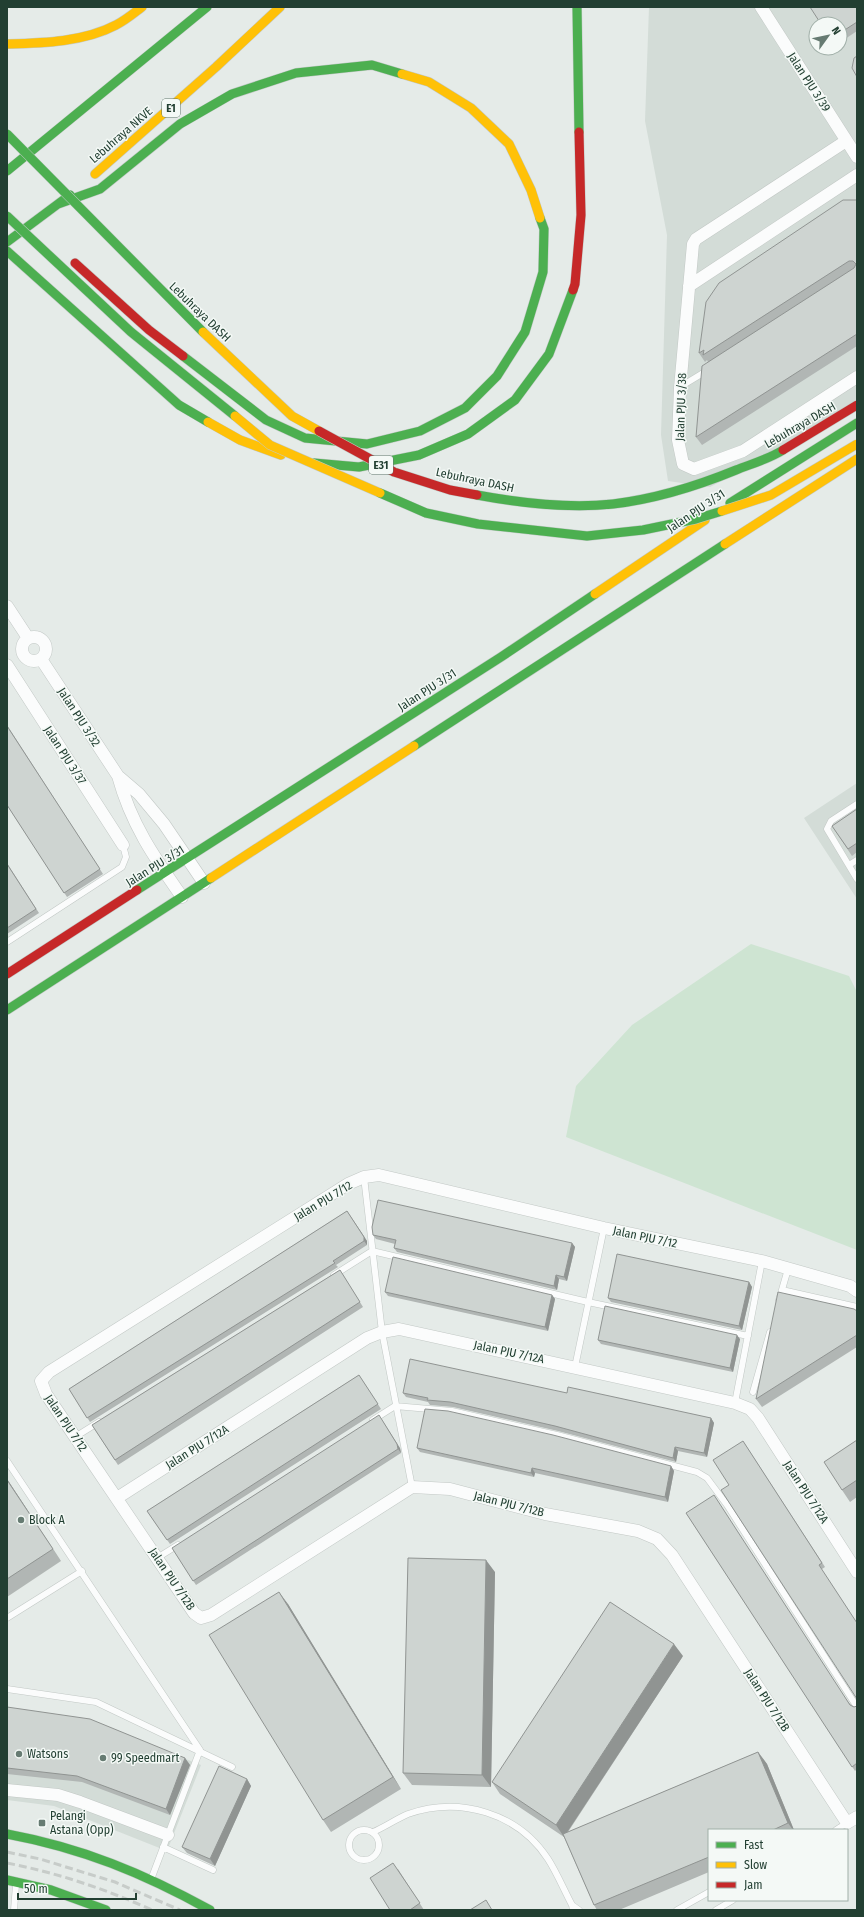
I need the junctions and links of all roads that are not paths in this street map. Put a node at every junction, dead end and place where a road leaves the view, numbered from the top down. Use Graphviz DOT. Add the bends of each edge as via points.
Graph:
graph roads {
  1 [pos="142,7"];
  2 [pos="206,7"];
  3 [pos="280,7"];
  4 [pos="577,7"];
  5 [pos="761,7"];
  6 [pos="7,44"];
  7 [pos="7,134"];
  8 [pos="846,141"];
  9 [pos="857,157"];
  10 [pos="7,170"];
  11 [pos="857,175"];
  12 [pos="58,204"];
  13 [pos="24,215"];
  14 [pos="7,216"];
  15 [pos="41,231"];
  16 [pos="7,242"];
  17 [pos="7,251"];
  18 [pos="72,260"];
  19 [pos="689,286"];
  20 [pos="713,366"];
  21 [pos="857,377"];
  22 [pos="680,388"];
  23 [pos="857,405"];
  24 [pos="857,423"];
  25 [pos="857,444"];
  26 [pos="857,459"];
  27 [pos="7,606"];
  28 [pos="28,638"];
  29 [pos="41,659"];
  30 [pos="7,665"];
  31 [pos="118,776"];
  32 [pos="857,804"];
  33 [pos="123,845"];
  34 [pos="188,858"];
  35 [pos="857,860"];
  36 [pos="849,865"];
  37 [pos="165,873"];
  38 [pos="857,879"];
  39 [pos="204,883"];
  40 [pos="182,897"];
  41 [pos="7,942"];
  42 [pos="7,974"];
  43 [pos="7,1010"];
  44 [pos="364,1177"];
  45 [pos="604,1228"];
  46 [pos="372,1251"];
  47 [pos="762,1261"];
  48 [pos="788,1268"];
  49 [pos="324,1280"];
  50 [pos="855,1287"];
  51 [pos="782,1290"];
  52 [pos="588,1302"];
  53 [pos="778,1305"];
  54 [pos="857,1307"];
  55 [pos="772,1327"];
  56 [pos="382,1332"];
  57 [pos="748,1336"];
  58 [pos="574,1367"];
  59 [pos="753,1392"];
  60 [pos="735,1403"];
  61 [pos="395,1406"];
  62 [pos="102,1420"];
  63 [pos="368,1423"];
  64 [pos="75,1437"];
  65 [pos="7,1461"];
  66 [pos="412,1487"];
  67 [pos="117,1498"];
  68 [pos="184,1541"];
  69 [pos="157,1558"];
  70 [pos="82,1571"];
  71 [pos="857,1572"];
  72 [pos="7,1618"];
  73 [pos="7,1689"];
  74 [pos="857,1707"];
  75 [pos="200,1750"];
  76 [pos="232,1767"];
  77 [pos="7,1790"];
  78 [pos="852,1820"];
  79 [pos="838,1829"];
  80 [pos="373,1832"];
  81 [pos="7,1834"];
  82 [pos="168,1835"];
  83 [pos="163,1847"];
  84 [pos="213,1870"];
  85 [pos="151,1878"];
  86 [pos="7,1880"];
  87 [pos="17,1881"];
  88 [pos="708,1893"];
  89 [pos="731,1901"];
  90 [pos="573,1907"];
  91 [pos="14,1910"];
  92 [pos="106,1910"];
  93 [pos="210,1910"];
  94 [pos="579,1910"];
  95 [pos="677,1910"];
  96 [pos="716,1910"];
  1 -- 6 [label="main road" via="116,25 84,36 38,43"];
  2 -- 10 [label="main road"];
  3 -- 12 [label="main road, Lebuhraya NKVE / E1" via="216,67"];
  4 -- 17 [label="main road" via="581,215 575,284 549,354 515,400 468,434 420,455 359,467 297,462 240,440 179,405"];
  5 -- 8 [label="street, Jalan PJU 3/39"];
  7 -- 23 [label="main road, Lebuhraya DASH / E31, bridge" via="193,323 292,416 394,472 443,488 504,500 558,505 612,504 667,494 722,476 778,453"];
  8 -- 9 [label="street, Jalan PJU 3/39"];
  8 -- 19 [label="street, Jalan PJU 3/38" via="696,240 692,250"];
  11 -- 19 [label="street"];
  12 -- 16 [label="main road, Lebuhraya NKVE / E1"];
  12 -- 18 [label="main road" via="100,189 180,124 232,94 296,73 372,65 429,82 471,108 509,144 531,190 544,229 543,272 525,332 497,376 465,408 420,431 367,444 305,438 266,420 149,330"];
  13 -- 15 [label="main road"];
  14 -- 25 [label="main road, E31, bridge" via="131,332 270,445 426,513 478,524 587,536 643,530 696,519 771,495"];
  19 -- 22 [label="street, Jalan PJU 3/38"];
  20 -- 22 [label="lane"];
  21 -- 22 [label="street, Jalan PJU 3/38" via="743,450 694,469 682,464 678,440"];
  24 -- 34 [label="main road, Jalan PJU 3/31" via="736,499 501,657"];
  26 -- 39 [label="main road"];
  27 -- 28 [label="street"];
  28 -- 29 [label="street" via="36,637 45,644 45,652"];
  28 -- 29 [label="street" via="23,644 24,655 34,661"];
  29 -- 31 [label="street, Jalan PJU 3/32"];
  30 -- 33 [label="street, Jalan PJU 3/37"];
  31 -- 34 [label="street, Jalan PJU 3/32" via="139,794"];
  31 -- 37 [label="street, Jalan PJU 3/32" via="125,802 135,824"];
  32 -- 36 [label="lane" via="831,821 827,829"];
  33 -- 41 [label="lane" via="126,857 122,867"];
  34 -- 37 [label="main road, Jalan PJU 3/31"];
  34 -- 39 [label="street, Jalan PJU 3/32"];
  35 -- 36 [label="lane"];
  36 -- 38 [label="lane"];
  37 -- 40 [label="street, Jalan PJU 3/32"];
  37 -- 42 [label="main road, Jalan PJU 3/31"];
  39 -- 40 [label="main road"];
  40 -- 43 [label="main road"];
  44 -- 45 [label="street, Jalan PJU 7/12" via="379,1175"];
  44 -- 46 [label="lane"];
  44 -- 64 [label="street, Jalan PJU 7/12" via="348,1184 48,1372 41,1381 46,1394"];
  45 -- 47 [label="street, Jalan PJU 7/12"];
  45 -- 52 [label="lane"];
  46 -- 49 [label="lane"];
  46 -- 52 [label="lane"];
  46 -- 56 [label="lane"];
  47 -- 48 [label="street, Jalan PJU 7/12"];
  47 -- 57 [label="lane"];
  48 -- 50 [label="street, Jalan PJU 7/12"];
  48 -- 51 [label="lane"];
  51 -- 53 [label="lane"];
  51 -- 54 [label="lane"];
  52 -- 57 [label="lane"];
  52 -- 58 [label="lane"];
  55 -- 59 [label="lane"];
  56 -- 58 [label="street, Jalan PJU 7/12A" via="399,1328"];
  56 -- 61 [label="lane"];
  56 -- 67 [label="street, Jalan PJU 7/12A" via="367,1338"];
  57 -- 60 [label="lane"];
  58 -- 60 [label="street, Jalan PJU 7/12A"];
  60 -- 71 [label="street, Jalan PJU 7/12A" via="750,1409 758,1418"];
  61 -- 63 [label="lane"];
  61 -- 66 [label="lane"];
  61 -- 74 [label="lane" via="452,1411 557,1435 690,1470 707,1478"];
  62 -- 64 [label="lane"];
  64 -- 67 [label="street, Jalan PJU 7/12"];
  65 -- 70 [label="lane"];
  66 -- 69 [label="street, Jalan PJU 7/12B" via="211,1615 201,1618 194,1613"];
  66 -- 78 [label="street, Jalan PJU 7/12B" via="450,1489 545,1514 638,1531 656,1539 672,1555"];
  67 -- 69 [label="street, Jalan PJU 7/12B"];
  68 -- 69 [label="lane"];
  70 -- 72 [label="lane"];
  70 -- 75 [label="lane"];
  73 -- 75 [label="lane" via="96,1702"];
  75 -- 76 [label="lane"];
  75 -- 82 [label="lane"];
  77 -- 82 [label="street" via="58,1795"];
  78 -- 79 [label="lane"];
  80 -- 80 [label="lane" via="379,1843 376,1854 366,1860 354,1857 348,1847 351,1836 362,1829"];
  80 -- 90 [label="lane" via="408,1814 433,1809 479,1810 499,1816 526,1834 548,1859"];
  81 -- 85 [label="main road" via="28,1837 88,1855"];
  82 -- 83 [label="lane"];
  83 -- 84 [label="lane"];
  83 -- 85 [label="lane"];
  85 -- 93 [label="main road"];
  86 -- 87 [label="main road"];
  87 -- 91 [label="lane"];
  87 -- 92 [label="main road"];
  88 -- 95 [label="lane"];
  89 -- 96 [label="lane"];
  90 -- 94 [label="lane"];
}
